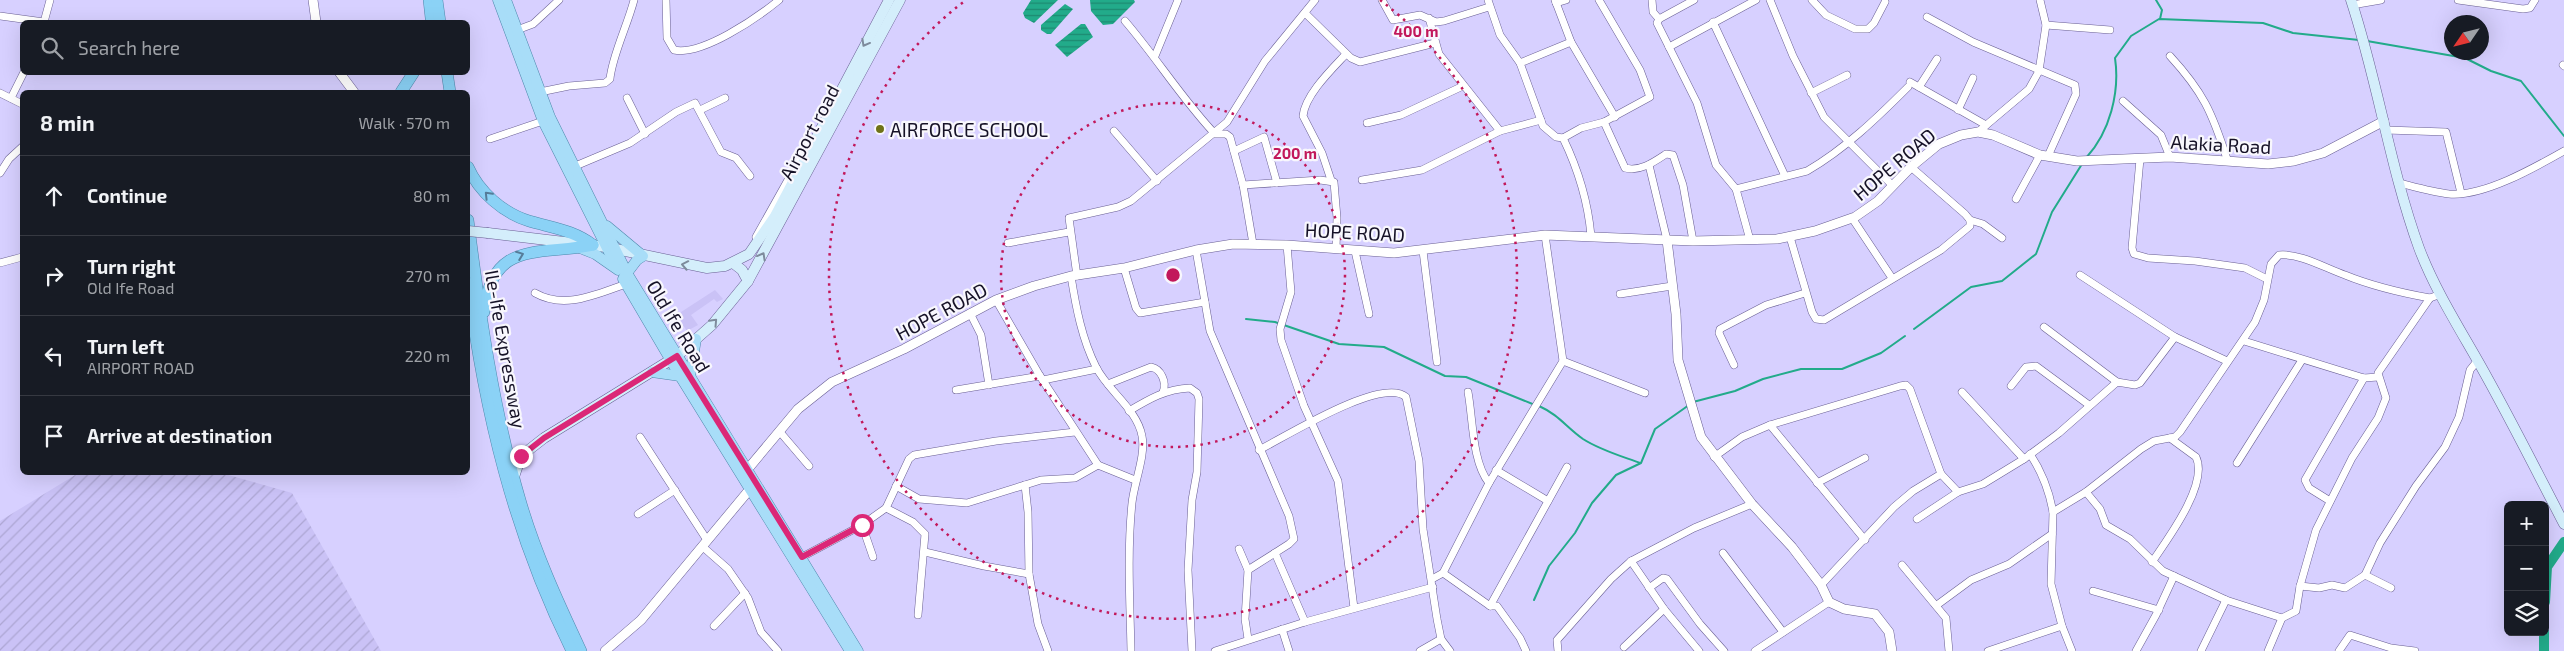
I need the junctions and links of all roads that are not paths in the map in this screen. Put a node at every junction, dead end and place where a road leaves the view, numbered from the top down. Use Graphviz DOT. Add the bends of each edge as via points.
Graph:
graph roads {
  1 [pos="50,0"];
  2 [pos="312,0"];
  3 [pos="428,0"];
  4 [pos="438,0"];
  5 [pos="498,0"];
  6 [pos="506,0"];
  7 [pos="559,0"];
  8 [pos="634,0"];
  9 [pos="666,0"];
  10 [pos="779,0"];
  11 [pos="889,0"];
  12 [pos="900,0"];
  13 [pos="1178,0"];
  14 [pos="1315,0"];
  15 [pos="1382,0"];
  16 [pos="1566,0"];
  17 [pos="1599,0"];
  18 [pos="1652,0"];
  19 [pos="1694,0"];
  20 [pos="1756,0"];
  21 [pos="1770,0"];
  22 [pos="1812,0"];
  23 [pos="2040,0"];
  24 [pos="2381,0"];
  25 [pos="2458,0"];
  26 [pos="2535,0"];
  27 [pos="1556,2"];
  28 [pos="1885,2"];
  29 [pos="2352,2"];
  30 [pos="2479,2"];
  31 [pos="1489,4"];
  32 [pos="1305,13"];
  33 [pos="0,16"];
  34 [pos="1429,18"];
  35 [pos="1659,18"];
  36 [pos="1927,18"];
  37 [pos="29,20"];
  38 [pos="45,20"];
  39 [pos="316,20"];
  40 [pos="433,20"];
  41 [pos="434,20"];
  42 [pos="1125,21"];
  43 [pos="1713,22"];
  44 [pos="2046,25"];
  45 [pos="517,30"];
  46 [pos="2110,30"];
  47 [pos="1571,42"];
  48 [pos="1435,43"];
  49 [pos="1668,47"];
  50 [pos="1346,54"];
  51 [pos="1155,56"];
  52 [pos="2170,56"];
  53 [pos="856,59"];
  54 [pos="1937,59"];
  55 [pos="1520,63"];
  56 [pos="2039,71"];
  57 [pos="22,75"];
  58 [pos="341,75"];
  59 [pos="412,75"];
  60 [pos="441,75"];
  61 [pos="448,75"];
  62 [pos="1847,75"];
  63 [pos="1973,78"];
  64 [pos="1462,86"];
  65 [pos="1918,87"];
  66 [pos="352,90"];
  67 [pos="402,90"];
  68 [pos="443,90"];
  69 [pos="450,90"];
  70 [pos="540,92"];
  71 [pos="0,93"];
  72 [pos="1811,93"];
  73 [pos="11,98"];
  74 [pos="627,98"];
  75 [pos="725,98"];
  76 [pos="2123,101"];
  77 [pos="20,103"];
  78 [pos="700,110"];
  79 [pos="1958,110"];
  80 [pos="1615,117"];
  81 [pos="1541,120"];
  82 [pos="543,121"];
  83 [pos="1227,122"];
  84 [pos="1604,122"];
  85 [pos="1367,123"];
  86 [pos="1986,125"];
  87 [pos="2385,126"];
  88 [pos="1114,131"];
  89 [pos="1500,131"];
  90 [pos="1978,132"];
  91 [pos="645,134"];
  92 [pos="1215,134"];
  93 [pos="1230,137"];
  94 [pos="1563,138"];
  95 [pos="490,140"];
  96 [pos="819,141"];
  97 [pos="1849,143"];
  98 [pos="20,149"];
  99 [pos="1234,151"];
  100 [pos="2563,154"];
  101 [pos="2044,156"];
  102 [pos="2170,157"];
  103 [pos="2140,159"];
  104 [pos="2226,159"];
  105 [pos="1649,165"];
  106 [pos="573,167"];
  107 [pos="1912,167"];
  108 [pos="470,170"];
  109 [pos="0,172"];
  110 [pos="750,176"];
  111 [pos="1785,176"];
  112 [pos="1331,180"];
  113 [pos="1362,180"];
  114 [pos="1157,181"];
  115 [pos="1277,183"];
  116 [pos="2399,183"];
  117 [pos="1243,185"];
  118 [pos="1893,186"];
  119 [pos="1736,189"];
  120 [pos="2461,193"];
  121 [pos="2016,199"];
  122 [pos="1852,218"];
  123 [pos="596,220"];
  124 [pos="1970,220"];
  125 [pos="470,231"];
  126 [pos="1069,232"];
  127 [pos="470,235"];
  128 [pos="1545,235"];
  129 [pos="580,236"];
  130 [pos="1591,236"];
  131 [pos="1790,237"];
  132 [pos="2002,238"];
  133 [pos="1667,240"];
  134 [pos="1750,240"];
  135 [pos="1693,241"];
  136 [pos="1008,243"];
  137 [pos="1253,244"];
  138 [pos="1287,245"];
  139 [pos="593,246"];
  140 [pos="580,248"];
  141 [pos="610,248"];
  142 [pos="1336,248"];
  143 [pos="1196,250"];
  144 [pos="1355,251"];
  145 [pos="1423,251"];
  146 [pos="643,256"];
  147 [pos="745,257"];
  148 [pos="20,258"];
  149 [pos="0,263"];
  150 [pos="733,263"];
  151 [pos="1124,268"];
  152 [pos="2080,275"];
  153 [pos="624,276"];
  154 [pos="1074,276"];
  155 [pos="1892,278"];
  156 [pos="2267,279"];
  157 [pos="748,281"];
  158 [pos="1672,286"];
  159 [pos="535,293"];
  160 [pos="1805,293"];
  161 [pos="1620,294"];
  162 [pos="2441,294"];
  163 [pos="470,297"];
  164 [pos="2430,298"];
  165 [pos="996,300"];
  166 [pos="1205,302"];
  167 [pos="970,313"];
  168 [pos="1369,314"];
  169 [pos="2044,326"];
  170 [pos="2175,337"];
  171 [pos="696,339"];
  172 [pos="484,341"];
  173 [pos="2244,341"];
  174 [pos="674,358"];
  175 [pos="2302,360"];
  176 [pos="2478,360"];
  177 [pos="1563,361"];
  178 [pos="2227,361"];
  179 [pos="1437,362"];
  180 [pos="1734,365"];
  181 [pos="1097,369"];
  182 [pos="652,372"];
  183 [pos="680,376"];
  184 [pos="690,377"];
  185 [pos="2378,377"];
  186 [pos="1042,378"];
  187 [pos="2364,378"];
  188 [pos="2117,382"];
  189 [pos="1108,384"];
  190 [pos="989,385"];
  191 [pos="2011,386"];
  192 [pos="956,390"];
  193 [pos="1163,392"];
  194 [pos="1468,392"];
  195 [pos="1962,392"];
  196 [pos="1645,393"];
  197 [pos="2089,405"];
  198 [pos="1129,411"];
  199 [pos="1311,423"];
  200 [pos="1770,424"];
  201 [pos="780,432"];
  202 [pos="1075,432"];
  203 [pos="640,438"];
  204 [pos="2170,438"];
  205 [pos="1259,450"];
  206 [pos="2030,454"];
  207 [pos="1714,457"];
  208 [pos="1866,458"];
  209 [pos="2024,459"];
  210 [pos="2237,464"];
  211 [pos="1098,465"];
  212 [pos="809,466"];
  213 [pos="1567,466"];
  214 [pos="747,470"];
  215 [pos="1496,470"];
  216 [pos="1940,474"];
  217 [pos="514,477"];
  218 [pos="1135,480"];
  219 [pos="1489,483"];
  220 [pos="1817,483"];
  221 [pos="1026,484"];
  222 [pos="896,486"];
  223 [pos="750,489"];
  224 [pos="675,490"];
  225 [pos="1958,492"];
  226 [pos="2086,492"];
  227 [pos="1548,501"];
  228 [pos="2330,501"];
  229 [pos="1752,504"];
  230 [pos="886,508"];
  231 [pos="2053,512"];
  232 [pos="638,514"];
  233 [pos="1917,519"];
  234 [pos="2564,524"];
  235 [pos="862,525"];
  236 [pos="2052,534"];
  237 [pos="1865,540"];
  238 [pos="705,543"];
  239 [pos="1239,549"];
  240 [pos="925,552"];
  241 [pos="1275,553"];
  242 [pos="1723,553"];
  243 [pos="802,557"];
  244 [pos="873,557"];
  245 [pos="1631,561"];
  246 [pos="2152,562"];
  247 [pos="1902,565"];
  248 [pos="1248,570"];
  249 [pos="1444,573"];
  250 [pos="1029,574"];
  251 [pos="2174,576"];
  252 [pos="2365,576"];
  253 [pos="1433,583"];
  254 [pos="1821,585"];
  255 [pos="2300,586"];
  256 [pos="1649,588"];
  257 [pos="2391,588"];
  258 [pos="2093,591"];
  259 [pos="745,593"];
  260 [pos="2226,600"];
  261 [pos="1829,602"];
  262 [pos="1936,605"];
  263 [pos="1490,606"];
  264 [pos="1354,608"];
  265 [pos="1664,609"];
  266 [pos="2159,610"];
  267 [pos="918,615"];
  268 [pos="2282,618"];
  269 [pos="1305,622"];
  270 [pos="714,626"];
  271 [pos="2062,626"];
  272 [pos="1282,629"];
  273 [pos="1783,632"];
  274 [pos="1248,639"];
  275 [pos="1441,639"];
  276 [pos="1624,648"];
  277 [pos="2004,648"];
  278 [pos="1230,649"];
  279 [pos="572,651"];
  280 [pos="582,651"];
  281 [pos="605,651"];
  282 [pos="778,651"];
  283 [pos="850,651"];
  284 [pos="858,651"];
  285 [pos="1048,651"];
  286 [pos="1131,651"];
  287 [pos="1192,651"];
  288 [pos="1215,651"];
  289 [pos="1289,651"];
  290 [pos="1420,651"];
  291 [pos="1450,651"];
  292 [pos="1526,651"];
  293 [pos="1558,651"];
  294 [pos="1699,651"];
  295 [pos="1724,651"];
  296 [pos="1755,651"];
  297 [pos="1892,651"];
  298 [pos="1949,651"];
  299 [pos="1988,651"];
  300 [pos="2072,651"];
  301 [pos="2136,651"];
  302 [pos="2201,651"];
  303 [pos="2268,651"];
  304 [pos="2339,651"];
  305 [pos="2415,651"];
  1 -- 38 [label="street"];
  2 -- 39 [label="street"];
  3 -- 40 [label="highway"];
  4 -- 41 [label="highway"];
  5 -- 82 [label="main road, Old Ife Road"];
  6 -- 45 [label="main road, Old Ife Road"];
  7 -- 45 [label="street" via="533,24"];
  8 -- 70 [label="street" via="610,79 605,84"];
  9 -- 10 [label="street" via="667,38 674,50 683,52 714,43"];
  11 -- 53 [label="main road, Airport road, one-way"];
  12 -- 96 [label="main road, Airport road"];
  13 -- 51 [label="street"];
  14 -- 32 [label="street"];
  15 -- 34 [label="street" via="1393,20 1420,15"];
  16 -- 27 [label="street"];
  17 -- 80 [label="street" via="1640,70 1650,94 1650,97"];
  18 -- 35 [label="street" via="1653,12"];
  19 -- 35 [label="street"];
  20 -- 43 [label="street"];
  21 -- 72 [label="street"];
  22 -- 28 [label="street" via="1826,15 1856,29 1868,28 1874,23"];
  23 -- 44 [label="street"];
  24 -- 29 [label="street"];
  25 -- 30 [label="street"];
  26 -- 30 [label="street" via="2530,8"];
  27 -- 47 [label="street"];
  29 -- 87 [label="main road"];
  31 -- 34 [label="street" via="1452,20 1436,22"];
  31 -- 55 [label="street" via="1500,35"];
  32 -- 50 [label="street"];
  32 -- 83 [label="street" via="1265,61"];
  33 -- 37 [label="street"];
  34 -- 48 [label="street"];
  35 -- 49 [label="street" via="1657,23"];
  36 -- 56 [label="street"];
  42 -- 51 [label="street"];
  43 -- 49 [label="street"];
  43 -- 111 [label="street"];
  44 -- 46 [label="street"];
  44 -- 56 [label="street"];
  45 -- 70 [label="main road, Old Ife Road"];
  47 -- 55 [label="street"];
  47 -- 80 [label="street"];
  48 -- 50 [label="street" via="1360,62"];
  48 -- 64 [label="street"];
  49 -- 119 [label="street" via="1697,103 1716,165"];
  50 -- 112 [label="street" via="1325,77 1303,112"];
  51 -- 92 [label="street"];
  52 -- 104 [label="street" via="2200,92 2212,115"];
  53 -- 96 [label="main road, Airport road"];
  53 -- 147 [label="street"];
  54 -- 65 [label="street"];
  55 -- 81 [label="street"];
  56 -- 86 [label="street" via="2029,89"];
  56 -- 101 [label="street" via="2074,85 2077,90"];
  57 -- 73 [label="street"];
  58 -- 66 [label="street"];
  59 -- 67 [label="highway"];
  60 -- 68 [label="highway"];
  61 -- 69 [label="highway"];
  62 -- 72 [label="street"];
  63 -- 79 [label="street"];
  64 -- 85 [label="street" via="1401,115"];
  64 -- 89 [label="street"];
  65 -- 79 [label="street"];
  65 -- 97 [label="street" via="1909,84"];
  70 -- 106 [label="main road, Old Ife Road"];
  71 -- 73 [label="street"];
  72 -- 97 [label="street" via="1824,117"];
  73 -- 77 [label="street"];
  74 -- 91 [label="street"];
  75 -- 78 [label="street"];
  76 -- 102 [label="street" via="2161,135"];
  78 -- 91 [label="street" via="695,104 690,105"];
  78 -- 110 [label="street" via="721,152 736,158"];
  79 -- 86 [label="street"];
  80 -- 84 [label="street"];
  81 -- 89 [label="street"];
  81 -- 94 [label="street" via="1549,132"];
  82 -- 95 [label="street"];
  82 -- 123 [label="main road, Old Ife Road"];
  83 -- 92 [label="street"];
  83 -- 93 [label="street"];
  84 -- 94 [label="street" via="1581,128"];
  84 -- 105 [label="street" via="1625,168 1631,170"];
  86 -- 90 [label="street"];
  87 -- 104 [label="street, Alakia Road" via="2310,157 2268,164"];
  87 -- 116 [label="main road"];
  87 -- 120 [label="street" via="2446,132"];
  88 -- 114 [label="street"];
  89 -- 113 [label="street" via="1422,170"];
  90 -- 101 [label="street, HOPE ROAD" via="2005,139"];
  90 -- 107 [label="street, HOPE ROAD" via="1938,144"];
  91 -- 106 [label="street"];
  92 -- 93 [label="street"];
  92 -- 114 [label="street"];
  93 -- 99 [label="street"];
  94 -- 130 [label="street" via="1584,192"];
  96 -- 147 [label="main road, Airport road" via="756,248"];
  157 -- 96 [label="main road, Airport road, one-way"];
  97 -- 111 [label="street" via="1807,171"];
  97 -- 118 [label="street"];
  98 -- 109 [label="street"];
  99 -- 115 [label="street" via="1264,137"];
  99 -- 117 [label="street"];
  100 -- 120 [label="street" via="2501,183"];
  101 -- 103 [label="street, Alakia Road" via="2089,162"];
  101 -- 121 [label="street"];
  102 -- 103 [label="street, Alakia Road"];
  102 -- 104 [label="street, Alakia Road"];
  103 -- 156 [label="street" via="2134,254 2245,268"];
  105 -- 133 [label="street"];
  105 -- 135 [label="street" via="1666,154 1673,155 1683,185"];
  106 -- 123 [label="main road, Old Ife Road"];
  107 -- 118 [label="street, HOPE ROAD"];
  107 -- 124 [label="street"];
  129 -- 108 [label="highway, one-way" via="512,214 485,192"];
  111 -- 119 [label="street"];
  112 -- 115 [label="street"];
  112 -- 142 [label="street" via="1336,186"];
  114 -- 126 [label="street" via="1118,207 1071,216"];
  115 -- 117 [label="street"];
  116 -- 120 [label="street" via="2443,193"];
  116 -- 162 [label="main road" via="2420,250"];
  117 -- 137 [label="street"];
  118 -- 122 [label="street, HOPE ROAD" via="1873,206"];
  119 -- 134 [label="street"];
  122 -- 131 [label="street, HOPE ROAD"];
  122 -- 155 [label="street"];
  123 -- 129 [label="main road"];
  123 -- 141 [label="main road, Old Ife Road"];
  123 -- 146 [label="main road"];
  124 -- 132 [label="street"];
  124 -- 155 [label="street" via="1970,226 1959,236"];
  125 -- 139 [label="main road, bridge"];
  126 -- 136 [label="street"];
  126 -- 154 [label="street"];
  127 -- 172 [label="highway, Ile-Ife Expressway"];
  128 -- 130 [label="street, HOPE ROAD"];
  128 -- 145 [label="street, HOPE ROAD"];
  128 -- 177 [label="street"];
  129 -- 139 [label="highway"];
  130 -- 133 [label="street, HOPE ROAD"];
  131 -- 134 [label="street, HOPE ROAD"];
  131 -- 160 [label="street"];
  133 -- 135 [label="street, HOPE ROAD"];
  133 -- 158 [label="street"];
  134 -- 135 [label="street, HOPE ROAD"];
  137 -- 138 [label="street, HOPE ROAD"];
  137 -- 143 [label="street, HOPE ROAD" via="1217,245"];
  138 -- 142 [label="street, HOPE ROAD"];
  138 -- 199 [label="street" via="1291,292 1280,329 1281,340"];
  139 -- 140 [label="highway"];
  139 -- 141 [label="main road"];
  140 -- 153 [label="main road" via="598,256"];
  172 -- 140 [label="highway, one-way" via="489,282 502,266 526,252"];
  141 -- 146 [label="main road"];
  141 -- 153 [label="main road, Old Ife Road"];
  142 -- 144 [label="street, HOPE ROAD"];
  143 -- 151 [label="street, HOPE ROAD"];
  143 -- 166 [label="street"];
  144 -- 145 [label="street, HOPE ROAD"];
  144 -- 168 [label="street"];
  145 -- 179 [label="street"];
  150 -- 146 [label="main road, one-way" via="707,268"];
  146 -- 153 [label="main road"];
  147 -- 150 [label="main road, Airport road"];
  148 -- 149 [label="street"];
  150 -- 157 [label="main road"];
  151 -- 154 [label="street, HOPE ROAD"];
  151 -- 166 [label="street" via="1140,313"];
  152 -- 170 [label="street"];
  153 -- 159 [label="street" via="574,301 546,299"];
  153 -- 174 [label="main road, Old Ife Road"];
  154 -- 165 [label="street, HOPE ROAD"];
  154 -- 181 [label="street" via="1079,320"];
  155 -- 160 [label="street" via="1820,321"];
  156 -- 164 [label="street" via="2275,258 2284,254 2346,276"];
  156 -- 173 [label="street" via="2264,300"];
  171 -- 157 [label="main road, one-way" via="712,325"];
  158 -- 161 [label="street"];
  158 -- 207 [label="street" via="1680,372 1697,429"];
  160 -- 180 [label="street" via="1766,305 1720,329 1718,333"];
  162 -- 164 [label="street"];
  162 -- 176 [label="main road"];
  163 -- 279 [label="highway, Ile-Ife Expressway" via="481,375 509,493 536,571"];
  164 -- 185 [label="street"];
  165 -- 167 [label="street, HOPE ROAD"];
  165 -- 186 [label="street"];
  166 -- 205 [label="street" via="1210,331 1231,375"];
  167 -- 190 [label="street" via="981,335"];
  167 -- 201 [label="street, HOPE ROAD" via="904,349 832,382 808,398"];
  169 -- 188 [label="street"];
  170 -- 178 [label="street"];
  170 -- 188 [label="street" via="2140,383"];
  171 -- 174 [label="main road"];
  171 -- 184 [label="main road"];
  172 -- 217 [label="highway, Ile-Ife Expressway"];
  173 -- 175 [label="street"];
  173 -- 178 [label="street"];
  174 -- 182 [label="main road"];
  174 -- 183 [label="main road, Old Ife Road"];
  174 -- 184 [label="main road, Old Ife Road"];
  175 -- 187 [label="street"];
  175 -- 210 [label="street"];
  176 -- 234 [label="main road"];
  176 -- 252 [label="street" via="2470,370 2454,429 2384,537"];
  177 -- 196 [label="street"];
  177 -- 215 [label="street"];
  178 -- 204 [label="street" via="2192,416 2180,432"];
  181 -- 186 [label="street"];
  181 -- 189 [label="street"];
  182 -- 183 [label="main road"];
  182 -- 217 [label="main road" via="536,444 521,456"];
  183 -- 223 [label="main road, Old Ife Road"];
  184 -- 214 [label="main road, Old Ife Road"];
  185 -- 187 [label="street"];
  185 -- 228 [label="street" via="2386,398 2378,418"];
  186 -- 190 [label="street"];
  186 -- 202 [label="street"];
  187 -- 228 [label="street" via="2305,480 2309,488"];
  188 -- 197 [label="street"];
  189 -- 193 [label="street" via="1151,367 1161,374 1165,384"];
  189 -- 198 [label="street"];
  190 -- 192 [label="street"];
  191 -- 197 [label="street" via="2026,367 2036,366"];
  193 -- 198 [label="street"];
  193 -- 287 [label="street" via="1190,388 1199,399 1197,472 1188,570"];
  194 -- 219 [label="street" via="1478,462"];
  195 -- 209 [label="street"];
  197 -- 206 [label="street"];
  198 -- 218 [label="street" via="1142,436 1142,454"];
  199 -- 205 [label="street"];
  199 -- 253 [label="street" via="1351,402 1395,394 1406,397 1417,446 1423,529"];
  199 -- 264 [label="street" via="1338,481"];
  200 -- 207 [label="street" via="1742,437"];
  200 -- 216 [label="street" via="1906,386 1910,389"];
  200 -- 220 [label="street"];
  201 -- 212 [label="street"];
  201 -- 214 [label="street, HOPE ROAD"];
  202 -- 211 [label="street"];
  202 -- 222 [label="street" via="914,455 908,459"];
  203 -- 224 [label="street"];
  204 -- 226 [label="street" via="2154,441 2141,449"];
  204 -- 246 [label="street" via="2196,457 2197,480 2176,527"];
  205 -- 241 [label="street" via="1294,531 1294,539"];
  206 -- 209 [label="street"];
  206 -- 231 [label="street" via="2047,486"];
  207 -- 229 [label="street"];
  208 -- 220 [label="street"];
  209 -- 225 [label="street" via="1983,484"];
  211 -- 218 [label="street"];
  211 -- 221 [label="street" via="1075,478"];
  213 -- 227 [label="street"];
  214 -- 243 [label="main road, Old Ife Road"];
  215 -- 219 [label="street"];
  215 -- 227 [label="street"];
  216 -- 225 [label="street"];
  216 -- 237 [label="street" via="1894,507"];
  217 -- 280 [label="highway, Ile-Ife Expressway" via="535,544"];
  218 -- 286 [label="street" via="1130,558"];
  219 -- 249 [label="street"];
  220 -- 237 [label="street"];
  221 -- 222 [label="street" via="986,498 959,503 920,498"];
  221 -- 250 [label="street"];
  222 -- 230 [label="street"];
  223 -- 238 [label="street"];
  223 -- 283 [label="main road, Old Ife Road"];
  224 -- 232 [label="street"];
  224 -- 238 [label="street"];
  225 -- 233 [label="street"];
  226 -- 231 [label="street"];
  226 -- 246 [label="street" via="2100,509 2105,523 2130,540"];
  227 -- 263 [label="street"];
  228 -- 255 [label="street" via="2316,530"];
  229 -- 245 [label="street" via="1694,528"];
  229 -- 254 [label="street" via="1787,541"];
  230 -- 235 [label="street"];
  230 -- 240 [label="street" via="922,530 926,537"];
  231 -- 236 [label="street"];
  235 -- 243 [label="street"];
  235 -- 244 [label="street"];
  236 -- 262 [label="street" via="2009,564 1971,580"];
  236 -- 271 [label="street" via="2052,584"];
  237 -- 254 [label="street"];
  238 -- 259 [label="street"];
  238 -- 281 [label="street" via="642,620"];
  239 -- 248 [label="street"];
  240 -- 250 [label="street"];
  240 -- 267 [label="street"];
  241 -- 248 [label="street"];
  241 -- 269 [label="street"];
  242 -- 273 [label="street"];
  243 -- 284 [label="main road, Old Ife Road"];
  245 -- 256 [label="street"];
  245 -- 293 [label="street" via="1558,640"];
  246 -- 251 [label="street"];
  247 -- 262 [label="street"];
  248 -- 274 [label="street" via="1245,620"];
  249 -- 253 [label="street"];
  249 -- 263 [label="street"];
  250 -- 285 [label="street" via="1038,624"];
  251 -- 260 [label="street"];
  251 -- 266 [label="street"];
  252 -- 255 [label="street" via="2346,588"];
  252 -- 257 [label="street"];
  253 -- 264 [label="street"];
  253 -- 275 [label="street"];
  254 -- 261 [label="street"];
  255 -- 268 [label="street" via="2296,611"];
  256 -- 265 [label="street"];
  256 -- 295 [label="street" via="1663,578 1667,579"];
  258 -- 266 [label="street"];
  259 -- 270 [label="street"];
  259 -- 282 [label="street" via="756,623"];
  260 -- 268 [label="street"];
  260 -- 302 [label="street"];
  261 -- 273 [label="street"];
  261 -- 297 [label="street" via="1844,609 1875,614 1889,632"];
  262 -- 298 [label="street" via="1946,618"];
  263 -- 292 [label="street" via="1497,606"];
  264 -- 269 [label="street"];
  265 -- 276 [label="street"];
  265 -- 294 [label="street"];
  266 -- 301 [label="street"];
  268 -- 303 [label="street"];
  269 -- 272 [label="street"];
  271 -- 277 [label="street"];
  271 -- 300 [label="street"];
  272 -- 274 [label="street"];
  272 -- 289 [label="street"];
  273 -- 296 [label="street"];
  274 -- 278 [label="street"];
  275 -- 290 [label="street"];
  275 -- 291 [label="street"];
  277 -- 299 [label="street"];
  278 -- 288 [label="street"];
  304 -- 305 [label="street" via="2350,635 2390,648"];
}
